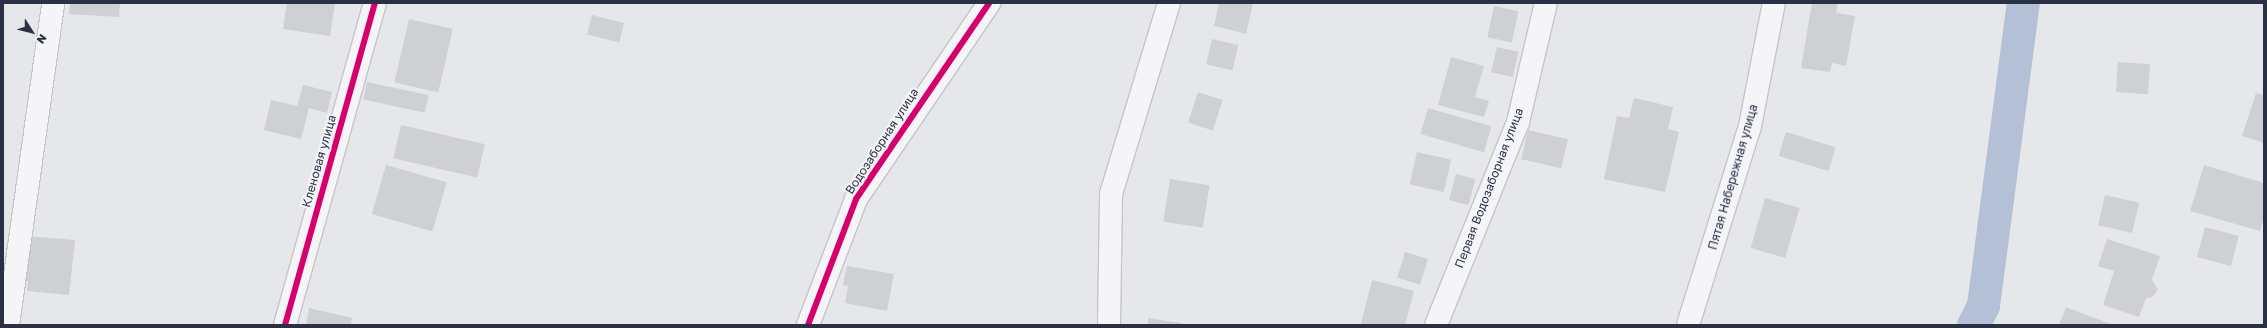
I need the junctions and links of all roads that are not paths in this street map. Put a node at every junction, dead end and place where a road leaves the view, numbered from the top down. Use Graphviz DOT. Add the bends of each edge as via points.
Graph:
graph roads {
  1 [pos="53,3"];
  2 [pos="375,3"];
  3 [pos="989,3"];
  4 [pos="1169,3"];
  5 [pos="1546,3"];
  6 [pos="1774,3"];
  7 [pos="8,325"];
  8 [pos="285,325"];
  9 [pos="808,325"];
  10 [pos="1109,325"];
  11 [pos="1436,325"];
  12 [pos="1688,325"];
  1 -- 7 [label="street"];
  2 -- 8 [label="street, Кленовая улица" via="367,43 329,160"];
  3 -- 9 [label="street, Водозаборная улица" via="856,199"];
  4 -- 10 [label="street" via="1111,194"];
  5 -- 11 [label="street, Первая Водозаборная улица" via="1518,122"];
  6 -- 12 [label="street, Пятая Набережная улица" via="1750,126"];
}
